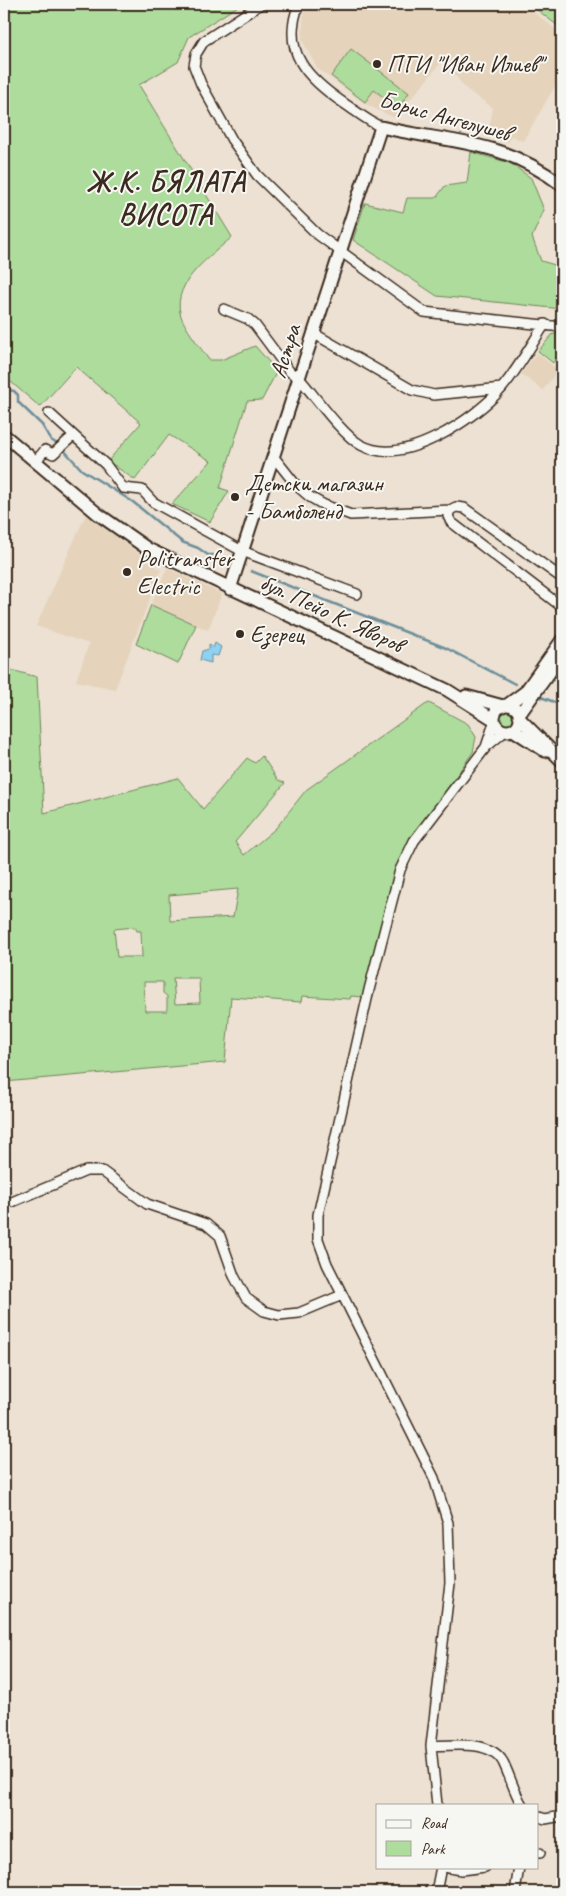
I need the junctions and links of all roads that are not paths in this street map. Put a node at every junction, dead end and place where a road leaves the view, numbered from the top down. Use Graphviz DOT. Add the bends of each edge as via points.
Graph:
graph roads {
  1 [pos="260,4"];
  2 [pos="299,4"];
  3 [pos="381,127"];
  4 [pos="562,185"];
  5 [pos="341,252"];
  6 [pos="224,309"];
  7 [pos="545,324"];
  8 [pos="562,327"];
  9 [pos="313,333"];
  10 [pos="299,378"];
  11 [pos="502,388"];
  12 [pos="49,413"];
  13 [pos="4,435"];
  14 [pos="70,438"];
  15 [pos="273,456"];
  16 [pos="35,462"];
  17 [pos="450,510"];
  18 [pos="242,551"];
  19 [pos="562,578"];
  20 [pos="230,589"];
  21 [pos="357,594"];
  22 [pos="562,606"];
  23 [pos="562,640"];
  24 [pos="562,655"];
  25 [pos="447,690"];
  26 [pos="505,705"];
  27 [pos="520,717"];
  28 [pos="494,721"];
  29 [pos="509,731"];
  30 [pos="486,746"];
  31 [pos="562,762"];
  32 [pos="4,1202"];
  33 [pos="342,1295"];
  34 [pos="431,1746"];
  35 [pos="436,1804"];
  36 [pos="522,1804"];
  37 [pos="538,1816"];
  38 [pos="562,1816"];
  39 [pos="442,1868"];
  40 [pos="449,1868"];
  41 [pos="477,1868"];
  42 [pos="519,1868"];
  43 [pos="436,1892"];
  44 [pos="515,1892"];
  1 -- 5 [label="street" via="204,41 196,54 195,72 232,140 257,175 305,224"];
  2 -- 3 [label="street, Борис Ангелушев" via="292,37 304,68 326,90"];
  3 -- 4 [label="street, Борис Ангелушев" via="466,141 502,151 534,166"];
  3 -- 5 [label="street, Астра"];
  5 -- 7 [label="street" via="424,312"];
  5 -- 9 [label="street, Астра"];
  6 -- 10 [label="street" via="255,325 290,372"];
  7 -- 8 [label="street"];
  7 -- 11 [label="street"];
  9 -- 10 [label="street, Астра"];
  9 -- 11 [label="street" via="412,390 434,395"];
  10 -- 11 [label="street" via="352,440 361,446 388,450 428,441 465,420"];
  10 -- 15 [label="street, Астра"];
  12 -- 14 [label="street" via="72,432"];
  13 -- 16 [label="street, бул. Пейо К. Яворов"];
  14 -- 16 [label="street" via="53,454 45,450"];
  14 -- 18 [label="street" via="106,465 123,488 142,490 153,502"];
  15 -- 17 [label="street" via="310,497 351,515"];
  15 -- 18 [label="street, Астра"];
  16 -- 20 [label="street, бул. Пейо К. Яворов" via="129,537"];
  17 -- 19 [label="street" via="456,506 464,508"];
  17 -- 22 [label="street" via="451,522"];
  18 -- 20 [label="street, Астра"];
  18 -- 21 [label="street"];
  20 -- 25 [label="street, бул. Пейо К. Яворов"];
  23 -- 26 [label="street" via="524,692"];
  24 -- 27 [label="street"];
  25 -- 26 [label="street, бул. Пейо К. Яворов" via="489,704"];
  25 -- 28 [label="street, бул. Пейо К. Яворов"];
  26 -- 27 [label="street" via="515,708"];
  26 -- 28 [label="street" via="495,712"];
  27 -- 29 [label="street"];
  27 -- 31 [label="street"];
  28 -- 29 [label="street"];
  28 -- 30 [label="street"];
  29 -- 30 [label="street"];
  29 -- 31 [label="street"];
  30 -- 33 [label="street" via="414,841 400,870 382,938 318,1215 318,1239"];
  32 -- 33 [label="street" via="12,1202 86,1171 102,1171 147,1204 206,1224 220,1236 234,1276 246,1298 264,1311 279,1315 298,1312"];
  33 -- 34 [label="street" via="434,1478 448,1523 450,1582"];
  34 -- 35 [label="street"];
  34 -- 36 [label="street" via="484,1748 502,1760"];
  37 -- 38 [label="street"];
  39 -- 43 [label="street"];
  40 -- 41 [label="street"];
  42 -- 44 [label="street"];
}
